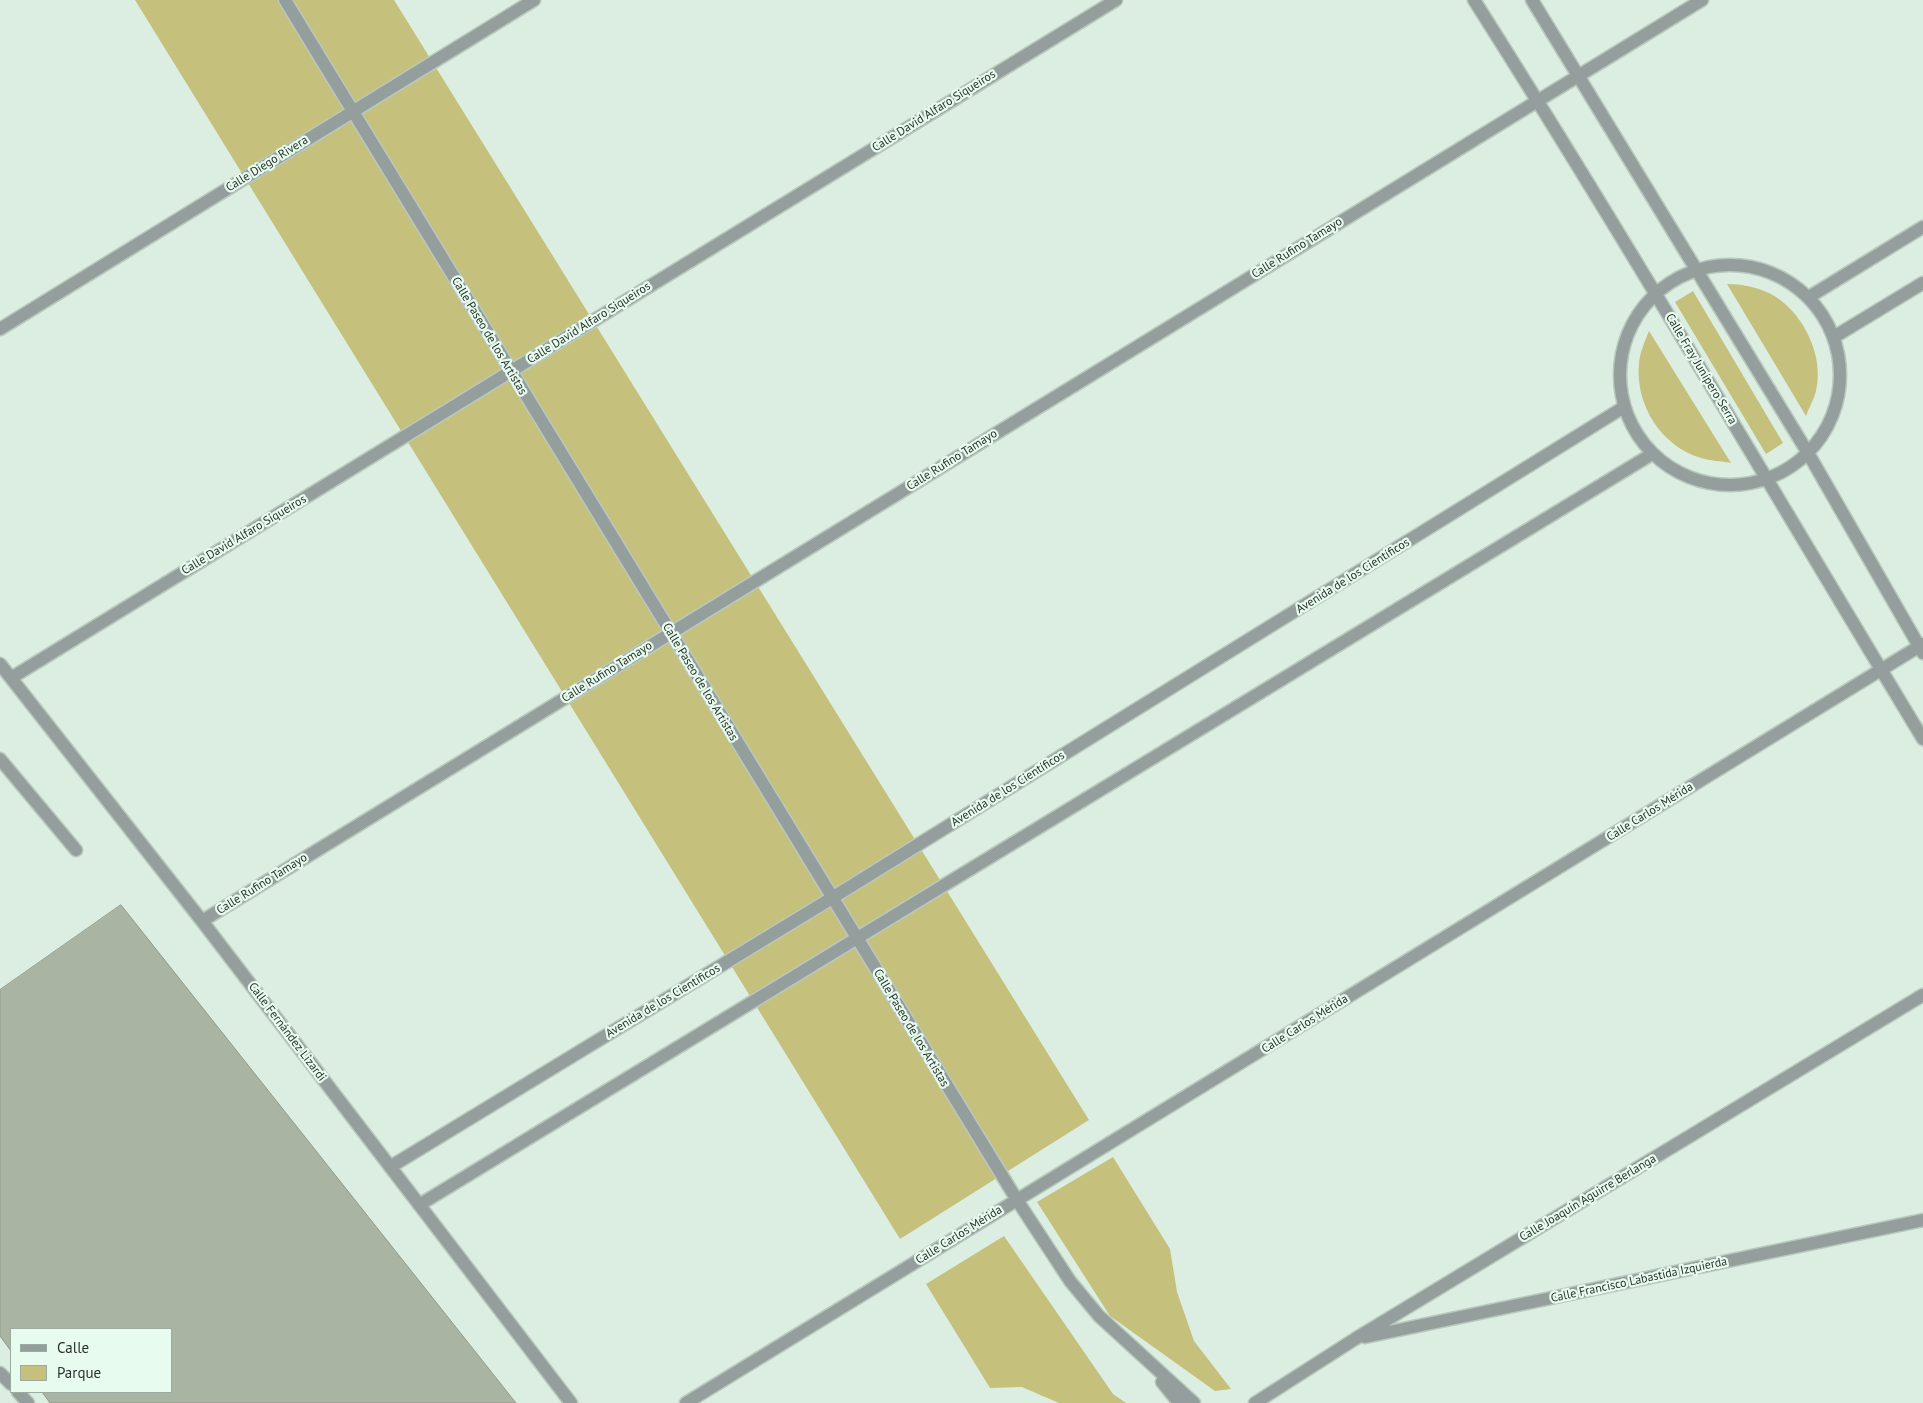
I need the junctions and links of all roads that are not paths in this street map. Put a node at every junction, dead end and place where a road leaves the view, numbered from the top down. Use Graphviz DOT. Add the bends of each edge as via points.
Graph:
graph roads {
  1 [pos="285,0"];
  2 [pos="534,0"];
  3 [pos="1116,0"];
  4 [pos="1474,0"];
  5 [pos="1532,0"];
  6 [pos="1702,0"];
  7 [pos="1578,76"];
  8 [pos="1538,100"];
  9 [pos="353,112"];
  10 [pos="1923,227"];
  11 [pos="1696,270"];
  12 [pos="1923,283"];
  13 [pos="1656,294"];
  14 [pos="1809,297"];
  15 [pos="0,328"];
  16 [pos="1834,338"];
  17 [pos="511,371"];
  18 [pos="1624,407"];
  19 [pos="1808,453"];
  20 [pos="1652,454"];
  21 [pos="1768,479"];
  22 [pos="670,633"];
  23 [pos="1922,648"];
  24 [pos="0,664"];
  25 [pos="1881,670"];
  26 [pos="11,678"];
  27 [pos="1923,739"];
  28 [pos="0,759"];
  29 [pos="76,850"];
  30 [pos="832,898"];
  31 [pos="202,921"];
  32 [pos="857,939"];
  33 [pos="1923,995"];
  34 [pos="390,1166"];
  35 [pos="1016,1200"];
  36 [pos="419,1205"];
  37 [pos="1923,1220"];
  38 [pos="1355,1339"];
  39 [pos="1135,1349"];
  40 [pos="0,1372"];
  41 [pos="10,1383"];
  42 [pos="19,1393"];
  43 [pos="28,1403"];
  44 [pos="571,1403"];
  45 [pos="686,1403"];
  46 [pos="1179,1403"];
  47 [pos="1194,1403"];
  48 [pos="1255,1403"];
  1 -- 9 [label="street, Calle Paseo de los Artistas"];
  2 -- 9 [label="street, Calle Diego Rivera"];
  3 -- 17 [label="street, Calle David Alfaro Siqueiros"];
  4 -- 8 [label="street, Calle Fray Junípero Serra"];
  5 -- 7 [label="street"];
  6 -- 7 [label="street, Calle Rufino Tamayo"];
  7 -- 8 [label="street, Calle Rufino Tamayo"];
  7 -- 11 [label="street"];
  8 -- 13 [label="street, Calle Fray Junípero Serra"];
  8 -- 22 [label="street, Calle Rufino Tamayo"];
  9 -- 15 [label="street, Calle Diego Rivera"];
  9 -- 17 [label="street, Calle Paseo de los Artistas"];
  10 -- 14 [label="street"];
  11 -- 13 [label="street"];
  11 -- 14 [label="street" via="1728,265 1757,268 1786,280"];
  11 -- 19 [label="street"];
  12 -- 16 [label="street"];
  13 -- 18 [label="street" via="1634,322 1622,351 1620,380"];
  13 -- 21 [label="street, Calle Fray Junípero Serra"];
  14 -- 16 [label="street" via="1824,316"];
  16 -- 19 [label="street" via="1840,371 1838,398 1820,440"];
  17 -- 22 [label="street, Calle Paseo de los Artistas"];
  17 -- 26 [label="street, Calle David Alfaro Siqueiros"];
  18 -- 20 [label="street" via="1635,432"];
  18 -- 30 [label="street, Avenida de los Científicos"];
  19 -- 21 [label="street" via="1787,470"];
  19 -- 23 [label="street"];
  20 -- 21 [label="street" via="1674,471 1703,482 1733,486"];
  20 -- 32 [label="street"];
  21 -- 25 [label="street, Calle Fray Junípero Serra"];
  22 -- 30 [label="street, Calle Paseo de los Artistas"];
  22 -- 31 [label="street, Calle Rufino Tamayo"];
  23 -- 25 [label="street, Calle Carlos Mérida"];
  24 -- 26 [label="street, Calle Fernández Lizardi"];
  25 -- 27 [label="street, Calle Fray Junípero Serra"];
  25 -- 35 [label="street, Calle Carlos Mérida"];
  26 -- 31 [label="street, Calle Fernández Lizardi"];
  28 -- 29 [label="street"];
  30 -- 32 [label="street, Calle Paseo de los Artistas"];
  30 -- 34 [label="street, Avenida de los Científicos"];
  31 -- 34 [label="street, Calle Fernández Lizardi"];
  32 -- 35 [label="street, Calle Paseo de los Artistas"];
  32 -- 36 [label="street"];
  33 -- 38 [label="street, Calle Joaquín Aguirre Berlanga"];
  34 -- 36 [label="street, Calle Fernández Lizardi"];
  35 -- 39 [label="street, Calle Paseo de los Artistas" via="1070,1281 1099,1316"];
  35 -- 45 [label="street, Calle Carlos Mérida"];
  36 -- 44 [label="street, Calle Fernández Lizardi"];
  37 -- 38 [label="street, Calle Francisco Labastida Izquierda"];
  38 -- 48 [label="street, Calle Joaquín Aguirre Berlanga"];
  39 -- 46 [label="street, Calle Paseo de los Artistas"];
  39 -- 47 [label="street, Calle Paseo de los Artistas"];
  40 -- 41 [label="street"];
  42 -- 43 [label="street"];
}
